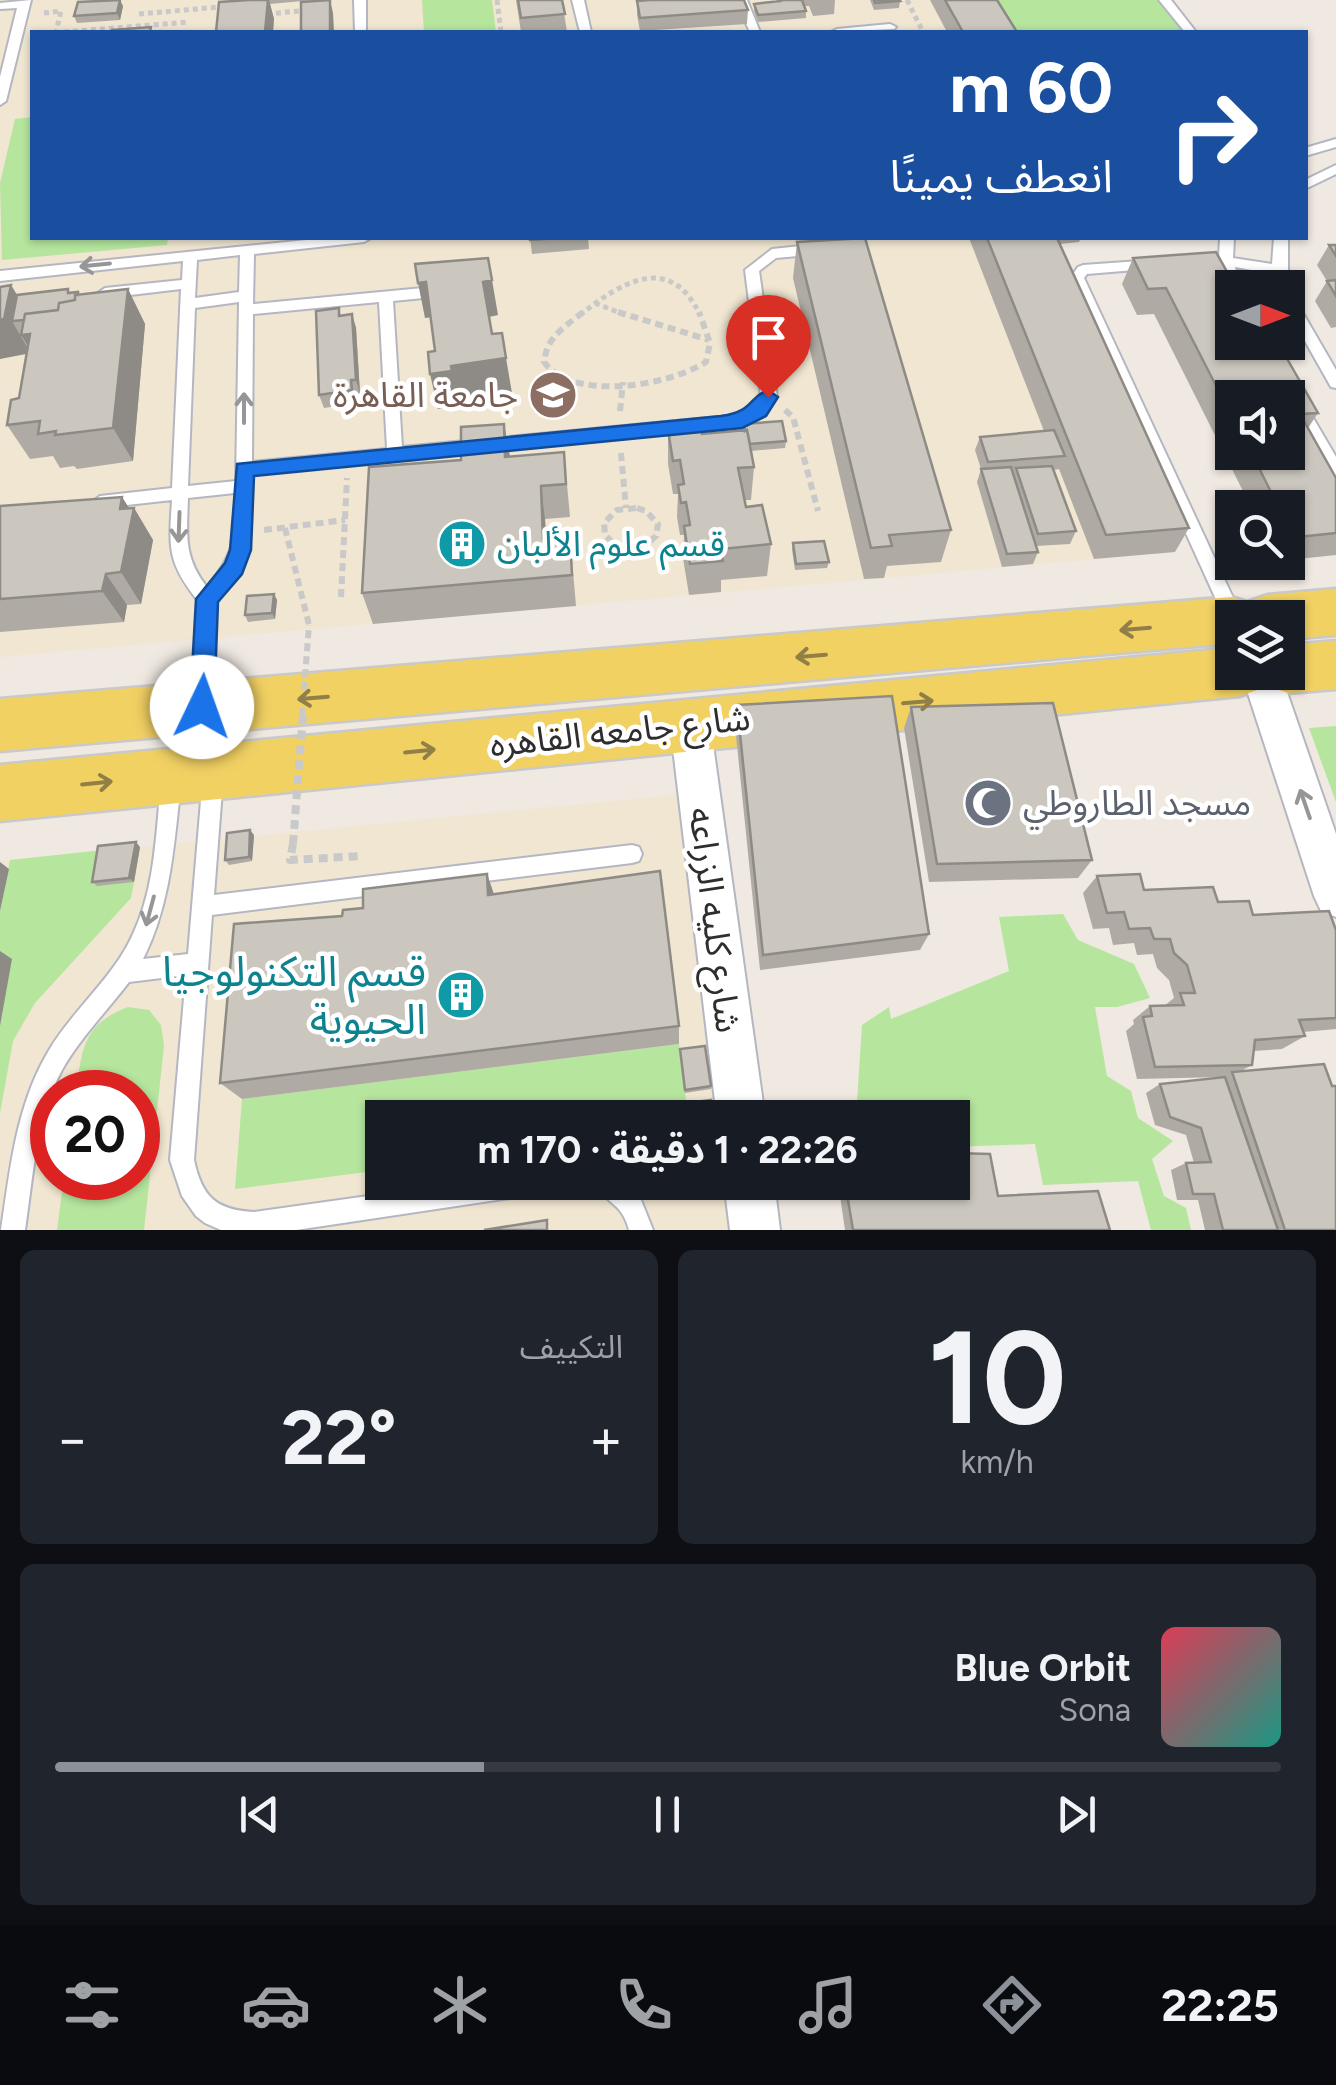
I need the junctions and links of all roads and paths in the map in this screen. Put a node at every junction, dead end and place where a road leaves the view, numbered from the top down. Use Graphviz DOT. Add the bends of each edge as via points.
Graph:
graph roads {
  1 [pos="231,0"];
  2 [pos="497,0"];
  3 [pos="578,0"];
  4 [pos="742,0"];
  5 [pos="907,0"];
  6 [pos="1165,0"];
  7 [pos="25,2"];
  8 [pos="360,3"];
  9 [pos="0,6"];
  10 [pos="152,13"];
  11 [pos="139,14"];
  12 [pos="250,16"];
  13 [pos="189,22"];
  14 [pos="150,26"];
  15 [pos="890,28"];
  16 [pos="93,30"];
  17 [pos="361,30"];
  18 [pos="501,30"];
  19 [pos="586,30"];
  20 [pos="754,30"];
  21 [pos="864,30"];
  22 [pos="921,30"];
  23 [pos="1189,30"];
  24 [pos="0,101"];
  25 [pos="1336,143"];
  26 [pos="1308,151"];
  27 [pos="1336,169"];
  28 [pos="1308,180"];
  29 [pos="343,240"];
  30 [pos="1228,240"];
  31 [pos="1279,240"];
  32 [pos="841,248"];
  33 [pos="246,249"];
  34 [pos="190,255"];
  35 [pos="1226,261"];
  36 [pos="1188,263"];
  37 [pos="1170,264"];
  38 [pos="1228,270"];
  39 [pos="1278,270"];
  40 [pos="0,276"];
  41 [pos="188,284"];
  42 [pos="464,289"];
  43 [pos="94,294"];
  44 [pos="386,296"];
  45 [pos="245,303"];
  46 [pos="594,303"];
  47 [pos="188,304"];
  48 [pos="1305,329"];
  49 [pos="710,340"];
  50 [pos="1336,383"];
  51 [pos="768,397"];
  52 [pos="1305,417"];
  53 [pos="395,455"];
  54 [pos="348,460"];
  55 [pos="1336,471"];
  56 [pos="244,478"];
  57 [pos="180,493"];
  58 [pos="90,504"];
  59 [pos="617,510"];
  60 [pos="818,512"];
  61 [pos="345,520"];
  62 [pos="285,528"];
  63 [pos="243,533"];
  64 [pos="342,597"];
  65 [pos="207,599"];
  66 [pos="1224,600"];
  67 [pos="1336,612"];
  68 [pos="1305,615"];
  69 [pos="1215,621"];
  70 [pos="1336,665"];
  71 [pos="1305,667"];
  72 [pos="1215,674"];
  73 [pos="1266,690"];
  74 [pos="202,707"];
  75 [pos="690,723"];
  76 [pos="0,724"];
  77 [pos="193,774"];
  78 [pos="0,793"];
  79 [pos="632,854"];
  80 [pos="380,856"];
  81 [pos="1336,896"];
  82 [pos="203,906"];
  83 [pos="198,964"];
  84 [pos="124,972"];
  85 [pos="739,1100"];
  86 [pos="452,1200"];
  87 [pos="628,1200"];
  88 [pos="752,1200"];
  89 [pos="324,1222"];
  90 [pos="12,1230"];
  91 [pos="641,1230"];
  92 [pos="756,1230"];
  1 -- 10 [label="path" via="231,6"];
  2 -- 18 [label="path"];
  3 -- 19 [label="lane"];
  4 -- 20 [label="lane"];
  5 -- 22 [label="path"];
  6 -- 23 [label="lane"];
  7 -- 9 [label="lane"];
  7 -- 24 [label="lane"];
  8 -- 12 [label="path"];
  8 -- 17 [label="lane"];
  10 -- 11 [label="path"];
  10 -- 14 [label="path"];
  13 -- 14 [label="path"];
  14 -- 16 [label="path"];
  15 -- 21 [label="lane"];
  25 -- 26 [label="lane"];
  27 -- 28 [label="lane"];
  29 -- 33 [label="lane"];
  30 -- 35 [label="lane"];
  31 -- 39 [label="lane"];
  32 -- 51 [label="lane" via="772,254 752,270"];
  33 -- 34 [label="lane"];
  33 -- 45 [label="lane"];
  34 -- 40 [label="lane, one-way"];
  34 -- 41 [label="lane"];
  35 -- 36 [label="lane"];
  35 -- 38 [label="lane"];
  35 -- 39 [label="lane"];
  37 -- 66 [label="lane" via="1094,268 1077,278"];
  41 -- 43 [label="lane"];
  41 -- 47 [label="lane"];
  42 -- 44 [label="lane"];
  44 -- 45 [label="lane"];
  44 -- 53 [label="lane"];
  45 -- 47 [label="lane"];
  56 -- 45 [label="lane, one-way"];
  46 -- 49 [label="path"];
  46 -- 49 [label="path" via="642,277 676,282 696,302"];
  46 -- 49 [label="path" via="546,344 544,362 565,383 682,376 706,362"];
  47 -- 57 [label="lane"];
  48 -- 50 [label="lane"];
  51 -- 53 [label="lane" via="742,420"];
  51 -- 60 [label="path" via="793,417"];
  52 -- 55 [label="lane"];
  53 -- 54 [label="lane"];
  54 -- 56 [label="lane"];
  54 -- 61 [label="path"];
  56 -- 57 [label="lane"];
  56 -- 63 [label="lane"];
  57 -- 58 [label="lane"];
  57 -- 65 [label="lane, one-way" via="180,557"];
  59 -- 59 [label="path" via="604,523 610,546 629,552 656,540 658,524 646,511"];
  61 -- 62 [label="path"];
  61 -- 64 [label="path"];
  62 -- 63 [label="path"];
  62 -- 80 [label="path, bridge" via="309,625 290,860"];
  63 -- 65 [label="lane" via="234,567"];
  65 -- 74 [label="lane"];
  67 -- 68 [label="main road"];
  69 -- 74 [label="main road, شارع جامعه القاهره, one-way"];
  70 -- 71 [label="main road"];
  75 -- 72 [label="main road, شارع جامعه القاهره, one-way"];
  81 -- 73 [label="street, one-way"];
  74 -- 76 [label="main road, شارع جامعه القاهره"];
  77 -- 75 [label="main road, شارع جامعه القاهره, one-way"];
  75 -- 85 [label="street, شارع كليه الزراعه"];
  78 -- 77 [label="main road, شارع جامعه القاهره, one-way"];
  77 -- 82 [label="lane"];
  77 -- 84 [label="lane, one-way" via="141,941"];
  79 -- 82 [label="lane"];
  82 -- 83 [label="lane"];
  83 -- 84 [label="lane"];
  83 -- 89 [label="lane" via="182,1160 191,1192 211,1216 232,1224"];
  84 -- 90 [label="lane" via="56,1059 42,1089"];
  86 -- 89 [label="lane"];
  87 -- 91 [label="lane"];
  88 -- 92 [label="street"];
}
